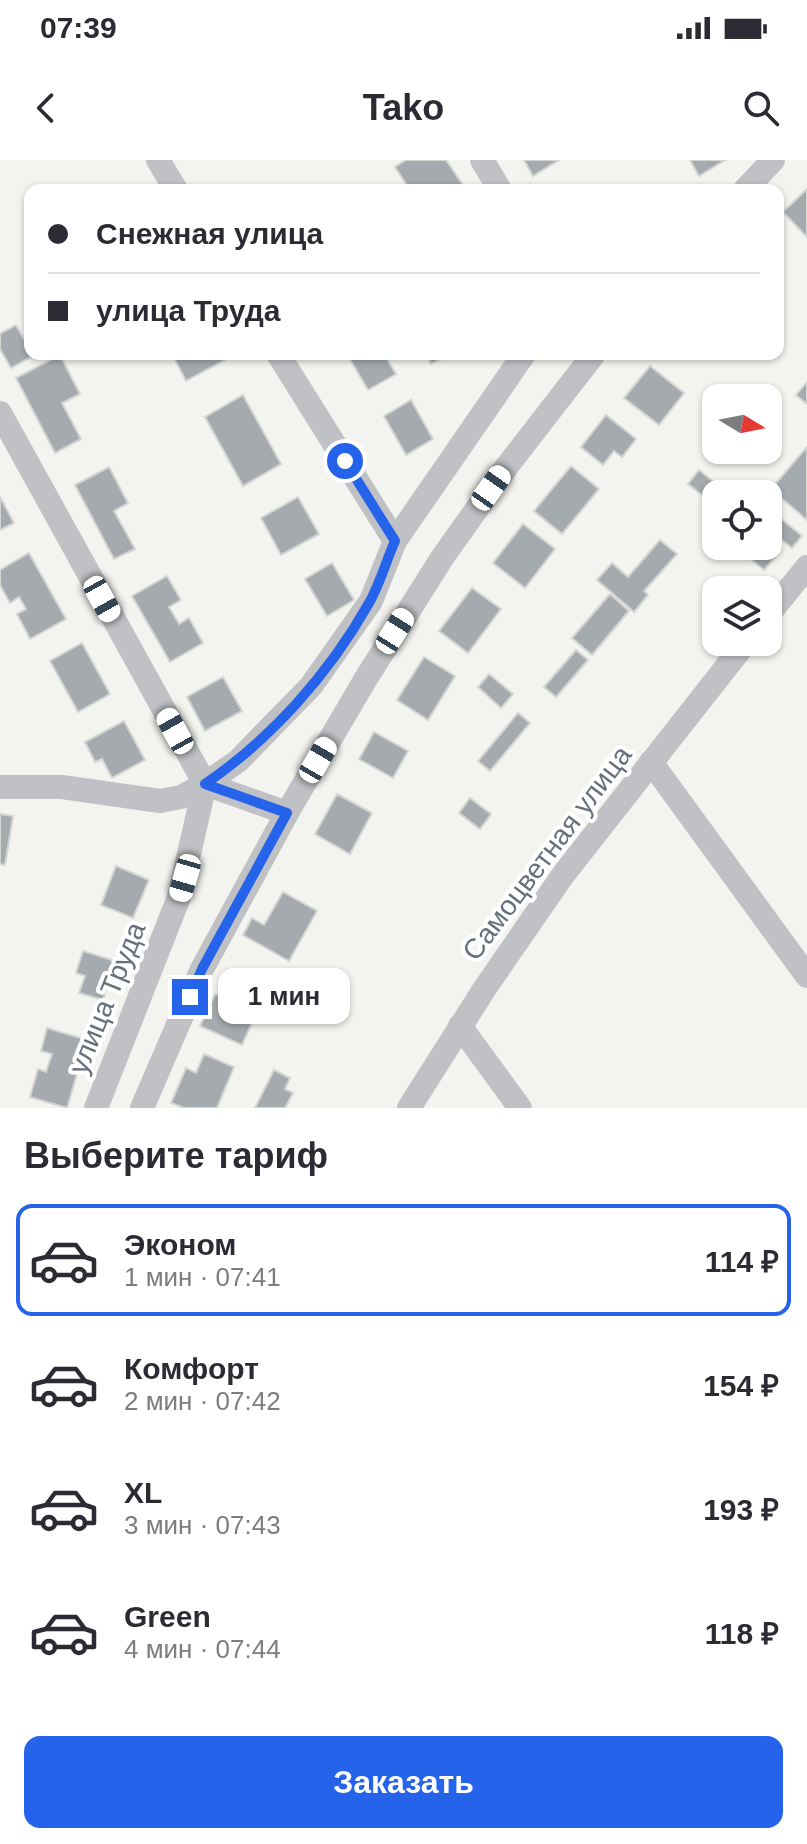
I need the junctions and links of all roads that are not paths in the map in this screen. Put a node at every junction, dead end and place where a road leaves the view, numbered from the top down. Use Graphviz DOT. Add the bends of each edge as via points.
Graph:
graph roads {
  1 [pos="158,160"];
  2 [pos="482,160"];
  3 [pos="773,160"];
  4 [pos="172,184"];
  5 [pos="496,184"];
  6 [pos="751,184"];
  7 [pos="282,360"];
  8 [pos="520,360"];
  9 [pos="589,360"];
  10 [pos="0,413"];
  11 [pos="395,541"];
  12 [pos="807,567"];
  13 [pos="782,598"];
  14 [pos="735,656"];
  15 [pos="651,762"];
  16 [pos="205,784"];
  17 [pos="0,787"];
  18 [pos="287,813"];
  19 [pos="807,976"];
  20 [pos="460,1026"];
  21 [pos="96,1108"];
  22 [pos="142,1108"];
  23 [pos="409,1108"];
  24 [pos="520,1108"];
  1 -- 4 [label="street"];
  2 -- 5 [label="street"];
  3 -- 6 [label="street"];
  7 -- 11 [label="street"];
  8 -- 11 [label="street"];
  9 -- 18 [label="street" via="442,558"];
  10 -- 16 [label="street"];
  11 -- 16 [label="street" via="371,601 311,686 238,761"];
  12 -- 13 [label="street"];
  14 -- 15 [label="street, Самоцветная улица"];
  15 -- 19 [label="street"];
  15 -- 20 [label="street, Самоцветная улица" via="563,875"];
  16 -- 17 [label="street" via="160,801 62,787"];
  16 -- 18 [label="street"];
  16 -- 21 [label="street, улица Труда" via="179,897"];
  18 -- 22 [label="street" via="202,969"];
  20 -- 23 [label="street, Самоцветная улица"];
  20 -- 24 [label="street"];
}
